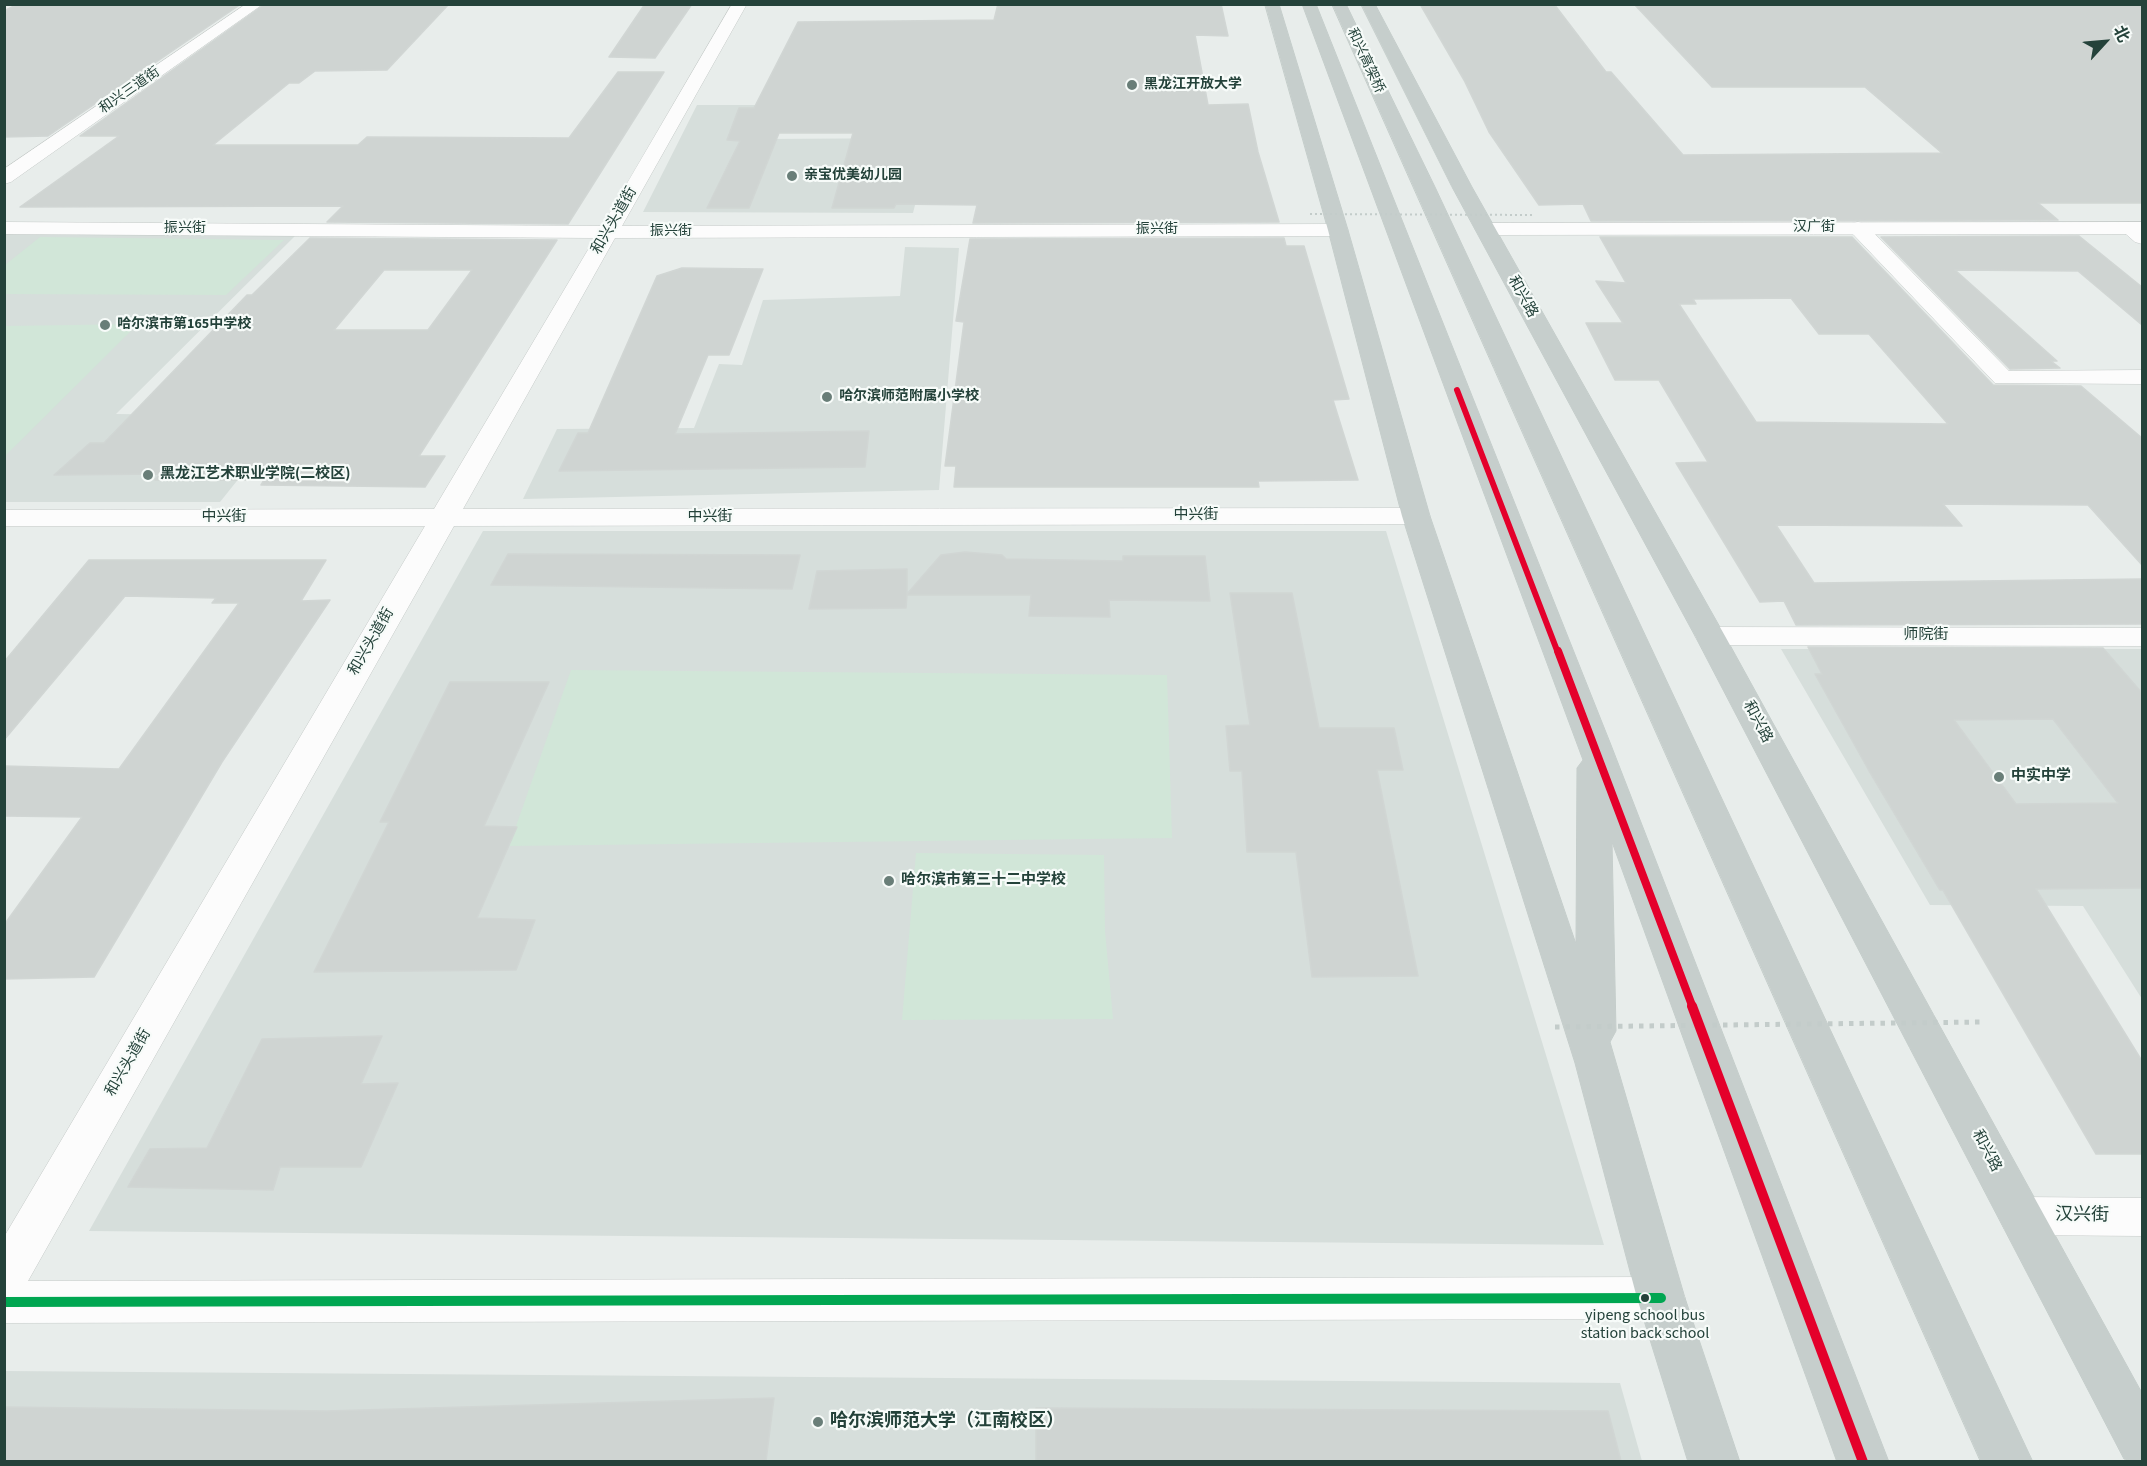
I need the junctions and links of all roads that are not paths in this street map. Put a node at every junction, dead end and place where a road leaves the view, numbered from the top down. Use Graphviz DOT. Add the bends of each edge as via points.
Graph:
graph roads {
  1 [pos="256,4"];
  2 [pos="740,4"];
  3 [pos="1272,4"];
  4 [pos="1309,4"];
  5 [pos="1339,4"];
  6 [pos="1368,4"];
  7 [pos="1298,100"];
  8 [pos="1391,117"];
  9 [pos="1340,125"];
  10 [pos="1351,160"];
  11 [pos="4,178"];
  12 [pos="1462,187"];
  13 [pos="1381,194"];
  14 [pos="1324,222"];
  15 [pos="4,228"];
  16 [pos="1858,228"];
  17 [pos="1485,229"];
  18 [pos="609,232"];
  19 [pos="2138,232"];
  20 [pos="2142,377"];
  21 [pos="1416,516"];
  22 [pos="4,518"];
  23 [pos="444,518"];
  24 [pos="1710,636"];
  25 [pos="2142,637"];
  26 [pos="1594,745"];
  27 [pos="1596,1063"];
  28 [pos="2021,1216"];
  29 [pos="2142,1217"];
  30 [pos="4,1280"];
  31 [pos="1661,1298"];
  32 [pos="4,1302"];
  33 [pos="2142,1442"];
  34 [pos="1714,1461"];
  35 [pos="1863,1461"];
  36 [pos="2007,1461"];
  1 -- 11 [label="street, 和兴三道街"];
  2 -- 18 [label="street, 和兴头道街"];
  3 -- 7 [label="highway"];
  4 -- 9 [label="highway, 和兴高架桥"];
  5 -- 8 [label="highway, 和兴高架桥"];
  6 -- 12 [label="highway, 和兴路"];
  7 -- 9 [label="highway"];
  7 -- 14 [label="highway"];
  8 -- 12 [label="highway"];
  8 -- 36 [label="highway"];
  9 -- 13 [label="highway"];
  10 -- 13 [label="highway"];
  12 -- 17 [label="highway, 和兴路"];
  13 -- 26 [label="highway"];
  14 -- 18 [label="street, 振兴街"];
  14 -- 21 [label="highway"];
  15 -- 18 [label="street, 振兴街"];
  16 -- 17 [label="street, 汉广街"];
  16 -- 19 [label="street, 汉广街"];
  16 -- 20 [label="street" via="2003,378"];
  17 -- 24 [label="highway, 和兴路"];
  18 -- 23 [label="street, 和兴头道街"];
  21 -- 23 [label="street, 中兴街"];
  21 -- 27 [label="highway"];
  22 -- 23 [label="street, 中兴街"];
  23 -- 30 [label="street, 和兴头道街"];
  24 -- 25 [label="street, 师院街"];
  24 -- 28 [label="highway, 和兴路"];
  26 -- 27 [label="highway"];
  26 -- 35 [label="highway"];
  27 -- 31 [label="highway"];
  28 -- 29 [label="street, 汉兴街"];
  28 -- 33 [label="highway, 和兴路"];
  31 -- 32 [label="street"];
  31 -- 34 [label="highway"];
}
